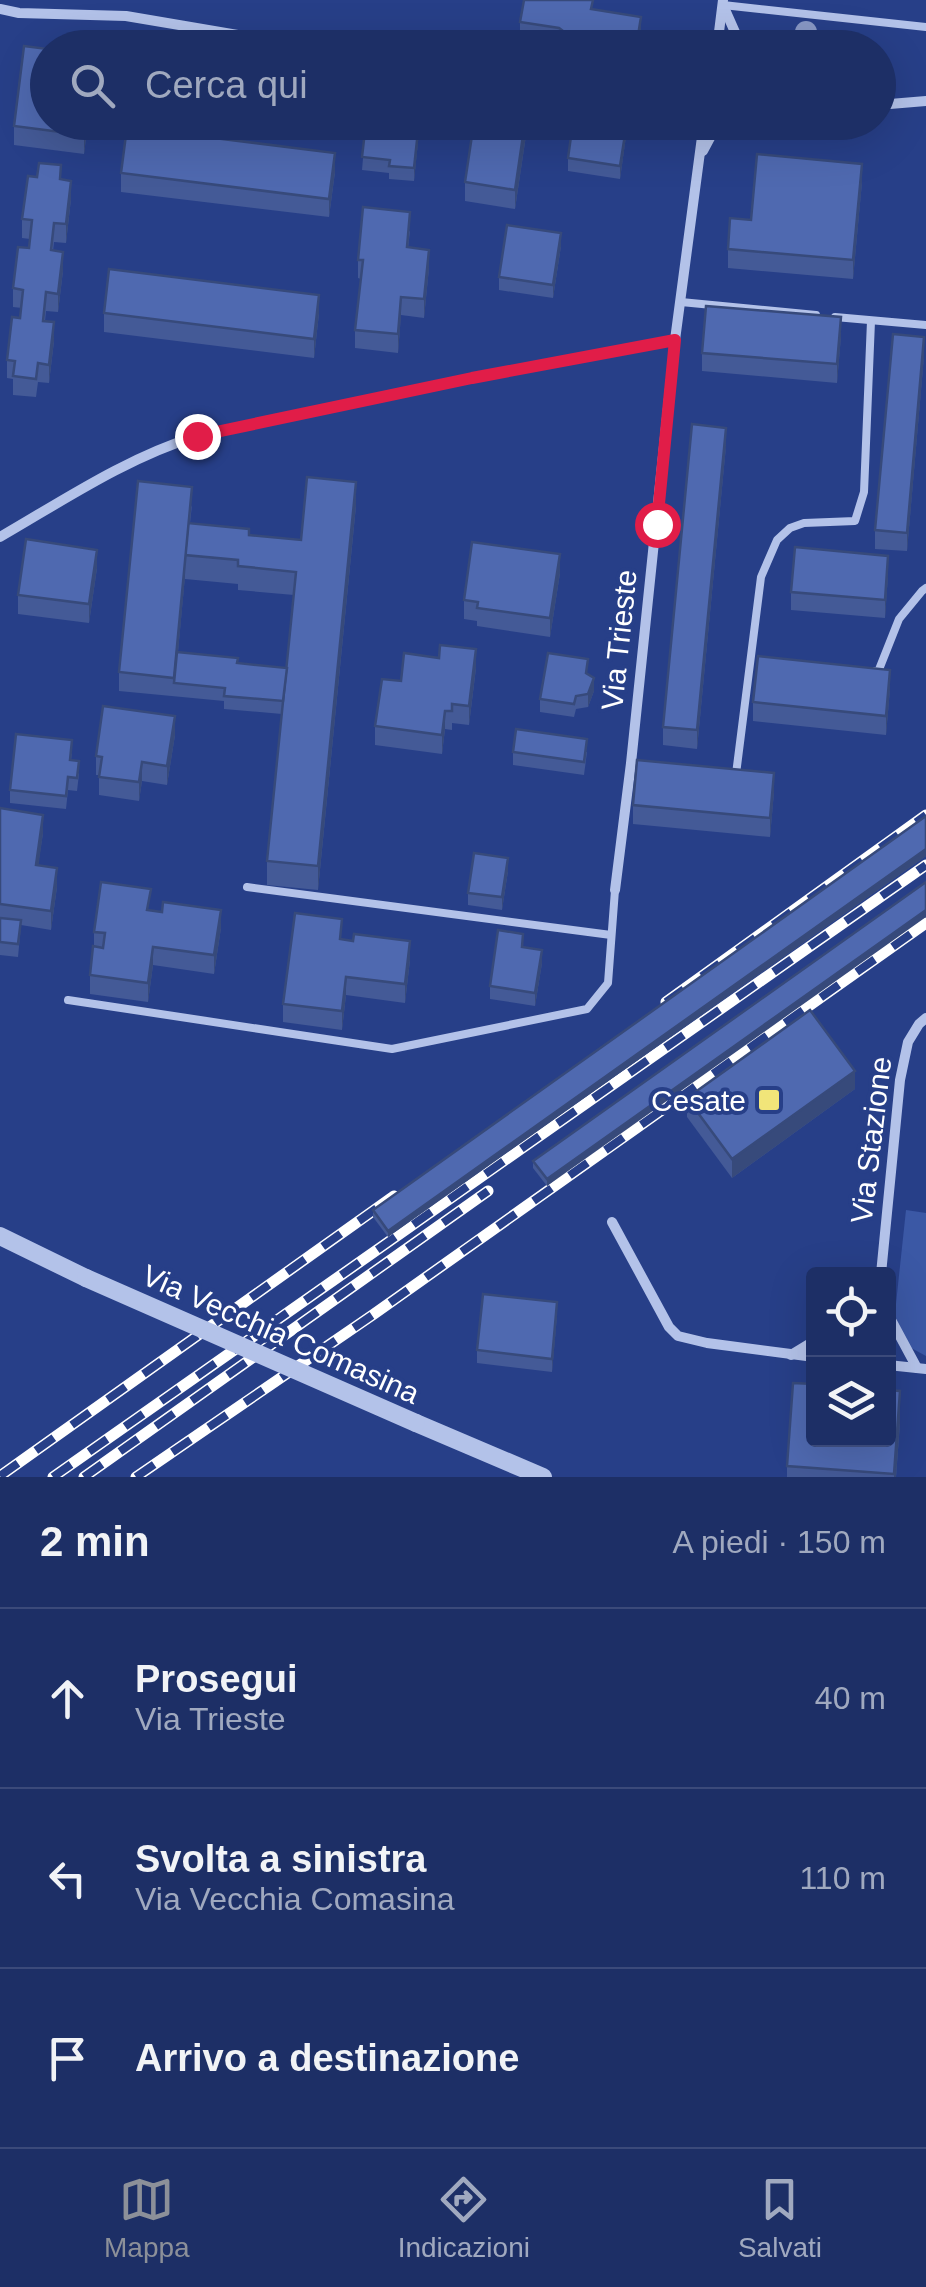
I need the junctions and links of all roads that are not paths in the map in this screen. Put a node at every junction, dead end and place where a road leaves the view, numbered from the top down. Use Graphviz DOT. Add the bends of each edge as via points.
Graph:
graph roads {
  1 [pos="723,2"];
  2 [pos="0,10"];
  3 [pos="926,27"];
  4 [pos="209,30"];
  5 [pos="719,30"];
  6 [pos="735,30"];
  7 [pos="926,102"];
  8 [pos="896,104"];
  9 [pos="702,140"];
  10 [pos="709,140"];
  11 [pos="700,157"];
  12 [pos="681,302"];
  13 [pos="871,321"];
  14 [pos="926,325"];
  15 [pos="675,340"];
  16 [pos="0,537"];
  17 [pos="926,588"];
  18 [pos="749,659"];
  19 [pos="768,661"];
  20 [pos="860,670"];
  21 [pos="631,763"];
  22 [pos="649,765"];
  23 [pos="718,772"];
  24 [pos="248,887"];
  25 [pos="615,890"];
  26 [pos="612,934"];
  27 [pos="68,1000"];
  28 [pos="926,1018"];
  29 [pos="612,1222"];
  30 [pos="0,1236"];
  31 [pos="881,1267"];
  32 [pos="896,1327"];
  33 [pos="806,1346"];
  34 [pos="791,1355"];
  35 [pos="806,1357"];
  36 [pos="896,1366"];
  37 [pos="921,1368"];
  38 [pos="542,1477"];
  1 -- 3 [label="lane"];
  1 -- 5 [label="street"];
  1 -- 6 [label="street"];
  2 -- 4 [label="street" via="126,16"];
  7 -- 8 [label="street"];
  9 -- 11 [label="street, Via Trieste"];
  10 -- 11 [label="street, Via Trieste"];
  11 -- 12 [label="street, Via Trieste"];
  12 -- 13 [label="lane"];
  12 -- 15 [label="street, Via Trieste"];
  13 -- 14 [label="lane"];
  13 -- 18 [label="lane" via="864,492 855,520 804,523 777,540 761,576"];
  15 -- 16 [label="street" via="197,436 126,464"];
  15 -- 21 [label="street, Via Trieste"];
  17 -- 20 [label="lane" via="899,620 878,672"];
  18 -- 19 [label="lane"];
  18 -- 23 [label="lane" via="736,774"];
  21 -- 22 [label="lane"];
  21 -- 25 [label="street, Via Trieste"];
  24 -- 26 [label="lane"];
  25 -- 26 [label="lane"];
  26 -- 27 [label="lane" via="608,983 587,1009 392,1049"];
  28 -- 31 [label="street, Via Stazione" via="908,1042 900,1080"];
  29 -- 34 [label="street" via="678,1336"];
  30 -- 38 [label="street, Via Vecchia Comasina, bridge"];
  32 -- 37 [label="street"];
  33 -- 34 [label="street"];
  34 -- 35 [label="street"];
  36 -- 37 [label="street"];
}
